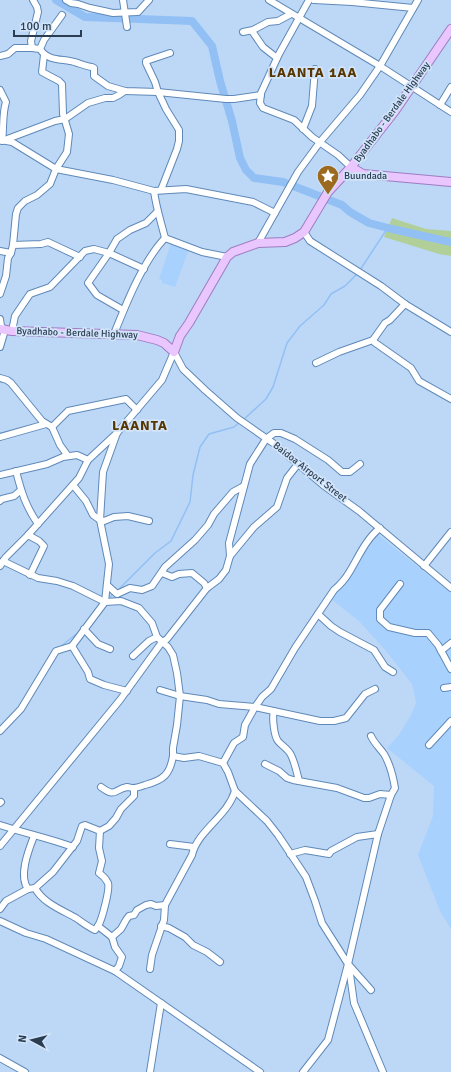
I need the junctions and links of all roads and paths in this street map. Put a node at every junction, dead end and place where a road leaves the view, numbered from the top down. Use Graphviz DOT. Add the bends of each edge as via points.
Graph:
graph roads {
  1 [pos="33,0"];
  2 [pos="66,0"];
  3 [pos="123,0"];
  4 [pos="149,0"];
  5 [pos="269,0"];
  6 [pos="309,0"];
  7 [pos="314,0"];
  8 [pos="418,0"];
  9 [pos="413,8"];
  10 [pos="125,12"];
  11 [pos="291,14"];
  12 [pos="62,15"];
  13 [pos="298,18"];
  14 [pos="128,27"];
  15 [pos="451,30"];
  16 [pos="252,31"];
  17 [pos="243,32"];
  18 [pos="32,48"];
  19 [pos="40,49"];
  20 [pos="170,53"];
  21 [pos="44,55"];
  22 [pos="0,56"];
  23 [pos="277,58"];
  24 [pos="380,66"];
  25 [pos="316,69"];
  26 [pos="451,86"];
  27 [pos="412,88"];
  28 [pos="0,90"];
  29 [pos="125,91"];
  30 [pos="158,92"];
  31 [pos="261,95"];
  32 [pos="440,105"];
  33 [pos="451,112"];
  34 [pos="65,119"];
  35 [pos="303,129"];
  36 [pos="1,140"];
  37 [pos="320,142"];
  38 [pos="351,167"];
  39 [pos="56,169"];
  40 [pos="451,182"];
  41 [pos="161,190"];
  42 [pos="154,191"];
  43 [pos="157,212"];
  44 [pos="275,214"];
  45 [pos="304,232"];
  46 [pos="164,238"];
  47 [pos="258,243"];
  48 [pos="13,245"];
  49 [pos="0,251"];
  50 [pos="11,252"];
  51 [pos="109,253"];
  52 [pos="80,257"];
  53 [pos="227,257"];
  54 [pos="144,269"];
  55 [pos="0,294"];
  56 [pos="405,304"];
  57 [pos="123,310"];
  58 [pos="0,319"];
  59 [pos="5,330"];
  60 [pos="451,332"];
  61 [pos="114,334"];
  62 [pos="373,340"];
  63 [pos="0,347"];
  64 [pos="174,352"];
  65 [pos="316,363"];
  66 [pos="0,378"];
  67 [pos="451,399"];
  68 [pos="136,410"];
  69 [pos="49,426"];
  70 [pos="117,433"];
  71 [pos="0,437"];
  72 [pos="266,438"];
  73 [pos="68,456"];
  74 [pos="88,460"];
  75 [pos="298,464"];
  76 [pos="360,464"];
  77 [pos="16,471"];
  78 [pos="0,474"];
  79 [pos="73,484"];
  80 [pos="244,486"];
  81 [pos="21,490"];
  82 [pos="0,501"];
  83 [pos="367,517"];
  84 [pos="100,520"];
  85 [pos="149,521"];
  86 [pos="38,524"];
  87 [pos="380,528"];
  88 [pos="451,532"];
  89 [pos="373,534"];
  90 [pos="28,535"];
  91 [pos="230,556"];
  92 [pos="2,560"];
  93 [pos="424,566"];
  94 [pos="162,573"];
  95 [pos="30,575"];
  96 [pos="400,584"];
  97 [pos="107,585"];
  98 [pos="208,588"];
  99 [pos="451,588"];
  100 [pos="117,594"];
  101 [pos="121,601"];
  102 [pos="105,602"];
  103 [pos="318,614"];
  104 [pos="84,629"];
  105 [pos="159,640"];
  106 [pos="451,643"];
  107 [pos="72,646"];
  108 [pos="110,649"];
  109 [pos="441,651"];
  110 [pos="133,656"];
  111 [pos="451,669"];
  112 [pos="393,672"];
  113 [pos="444,688"];
  114 [pos="451,688"];
  115 [pos="375,689"];
  116 [pos="127,690"];
  117 [pos="160,690"];
  118 [pos="180,696"];
  119 [pos="255,707"];
  120 [pos="274,711"];
  121 [pos="451,721"];
  122 [pos="0,731"];
  123 [pos="371,736"];
  124 [pos="430,745"];
  125 [pos="174,756"];
  126 [pos="223,763"];
  127 [pos="265,764"];
  128 [pos="299,781"];
  129 [pos="101,787"];
  130 [pos="134,788"];
  131 [pos="235,791"];
  132 [pos="391,795"];
  133 [pos="0,825"];
  134 [pos="14,830"];
  135 [pos="100,831"];
  136 [pos="378,834"];
  137 [pos="34,836"];
  138 [pos="170,844"];
  139 [pos="0,846"];
  140 [pos="73,847"];
  141 [pos="194,847"];
  142 [pos="290,854"];
  143 [pos="28,888"];
  144 [pos="34,888"];
  145 [pos="165,905"];
  146 [pos="0,909"];
  147 [pos="0,921"];
  148 [pos="98,926"];
  149 [pos="161,926"];
  150 [pos="112,937"];
  151 [pos="220,962"];
  152 [pos="348,964"];
  153 [pos="150,969"];
  154 [pos="115,972"];
  155 [pos="371,990"];
  156 [pos="161,1003"];
  157 [pos="0,1058"];
  158 [pos="25,1072"];
  159 [pos="150,1072"];
  160 [pos="260,1072"];
  161 [pos="303,1072"];
  162 [pos="383,1072"];
  1 -- 18 [label="street" via="38,12 31,41"];
  2 -- 10 [label="street" via="118,14"];
  3 -- 10 [label="street"];
  4 -- 10 [label="street" via="138,12"];
  5 -- 11 [label="street"];
  6 -- 13 [label="street"];
  7 -- 9 [label="street"];
  8 -- 9 [label="street"];
  9 -- 24 [label="street"];
  10 -- 14 [label="street"];
  11 -- 13 [label="street"];
  11 -- 16 [label="street"];
  12 -- 19 [label="street"];
  13 -- 23 [label="street"];
  13 -- 24 [label="street"];
  15 -- 27 [label="main road, Byadhabo - Berdale Highway"];
  16 -- 17 [label="street"];
  16 -- 23 [label="street" via="263,47"];
  18 -- 19 [label="street"];
  18 -- 22 [label="street" via="15,48"];
  19 -- 21 [label="street"];
  20 -- 30 [label="street" via="146,61"];
  21 -- 29 [label="street" via="59,61 72,61 92,67 94,76 108,86"];
  21 -- 34 [label="street" via="42,72 62,84"];
  23 -- 31 [label="street"];
  24 -- 27 [label="street"];
  24 -- 37 [label="street" via="360,95"];
  25 -- 35 [label="street" via="312,106"];
  26 -- 32 [label="street"];
  27 -- 32 [label="street"];
  27 -- 38 [label="main road, Byadhabo - Berdale Highway"];
  28 -- 36 [label="street" via="6,102 2,113 4,128"];
  29 -- 30 [label="street"];
  29 -- 34 [label="street" via="113,98 88,103"];
  30 -- 31 [label="street" via="226,99"];
  30 -- 41 [label="street" via="179,130 178,145"];
  31 -- 35 [label="street" via="260,103 263,108 294,120"];
  32 -- 33 [label="street"];
  34 -- 36 [label="street"];
  34 -- 39 [label="street" via="69,143 67,152"];
  35 -- 37 [label="street"];
  36 -- 39 [label="street" via="12,142"];
  37 -- 38 [label="street"];
  37 -- 44 [label="street" via="298,172"];
  38 -- 40 [label="main road" via="363,174"];
  38 -- 45 [label="main road, Byadhabo - Berdale Highway" via="328,192"];
  39 -- 42 [label="street"];
  39 -- 48 [label="street" via="50,184 18,208"];
  41 -- 42 [label="street"];
  41 -- 44 [label="street" via="186,189 253,202"];
  42 -- 43 [label="street"];
  43 -- 46 [label="street"];
  43 -- 51 [label="street" via="146,223 117,239"];
  44 -- 47 [label="street"];
  45 -- 47 [label="main road" via="285,242"];
  45 -- 56 [label="street" via="310,241"];
  46 -- 53 [label="street" via="202,252"];
  46 -- 54 [label="street"];
  47 -- 53 [label="main road" via="233,252"];
  48 -- 50 [label="street"];
  48 -- 52 [label="street" via="48,242"];
  49 -- 50 [label="street"];
  50 -- 55 [label="street"];
  51 -- 52 [label="street" via="94,248 85,251"];
  51 -- 54 [label="street"];
  51 -- 57 [label="street" via="88,283 97,295"];
  52 -- 59 [label="street" via="50,287 30,294"];
  53 -- 64 [label="main road" via="180,336"];
  54 -- 57 [label="street"];
  56 -- 60 [label="street"];
  56 -- 62 [label="street" via="385,323"];
  57 -- 61 [label="street"];
  58 -- 59 [label="street"];
  59 -- 61 [label="main road, Byadhabo - Berdale Highway"];
  59 -- 63 [label="street"];
  61 -- 64 [label="main road, Byadhabo - Berdale Highway" via="137,335 157,340"];
  62 -- 65 [label="street"];
  62 -- 67 [label="street" via="411,368 419,382"];
  64 -- 68 [label="street" via="162,380"];
  64 -- 72 [label="street, Baidoa Airport Street" via="183,369 205,390 237,418"];
  66 -- 69 [label="street" via="11,383"];
  68 -- 69 [label="street" via="126,400 68,410"];
  68 -- 70 [label="street"];
  69 -- 71 [label="street"];
  69 -- 73 [label="street"];
  70 -- 74 [label="street"];
  70 -- 84 [label="street" via="103,472"];
  72 -- 75 [label="street, Baidoa Airport Street"];
  72 -- 76 [label="street" via="274,433 281,433 295,439 342,472 350,472"];
  72 -- 80 [label="street" via="250,464"];
  73 -- 74 [label="street" via="77,455"];
  73 -- 77 [label="street"];
  74 -- 79 [label="street"];
  75 -- 83 [label="street, Baidoa Airport Street"];
  75 -- 91 [label="street" via="287,478 276,506"];
  77 -- 78 [label="street"];
  77 -- 81 [label="street"];
  79 -- 84 [label="street" via="93,515"];
  79 -- 86 [label="street"];
  80 -- 91 [label="street" via="229,543"];
  80 -- 94 [label="street" via="234,492 195,540"];
  81 -- 82 [label="street" via="14,496"];
  81 -- 86 [label="street"];
  83 -- 87 [label="street, Baidoa Airport Street"];
  83 -- 89 [label="street" via="373,526"];
  84 -- 85 [label="street" via="128,516"];
  84 -- 97 [label="street" via="109,564"];
  86 -- 90 [label="street"];
  87 -- 89 [label="street"];
  87 -- 93 [label="street, Baidoa Airport Street"];
  88 -- 93 [label="street"];
  89 -- 103 [label="street" via="350,572"];
  90 -- 92 [label="street"];
  90 -- 95 [label="street" via="44,546"];
  91 -- 98 [label="street" via="226,570"];
  92 -- 95 [label="street"];
  93 -- 99 [label="street, Baidoa Airport Street"];
  94 -- 98 [label="street" via="172,577 192,573"];
  94 -- 100 [label="street" via="152,586 142,590 130,588"];
  95 -- 102 [label="street" via="73,586"];
  96 -- 109 [label="street" via="380,610 380,619 389,627 428,633"];
  97 -- 100 [label="street"];
  97 -- 102 [label="street"];
  98 -- 105 [label="street" via="167,639"];
  100 -- 101 [label="street"];
  101 -- 102 [label="street"];
  101 -- 105 [label="street" via="139,608 152,623"];
  102 -- 104 [label="street"];
  103 -- 112 [label="street" via="340,632 374,650 384,667"];
  103 -- 119 [label="street" via="271,689"];
  104 -- 107 [label="street"];
  104 -- 108 [label="street" via="98,644"];
  105 -- 110 [label="street" via="149,641"];
  105 -- 116 [label="street"];
  105 -- 118 [label="street" via="173,655"];
  106 -- 109 [label="street"];
  107 -- 116 [label="street" via="90,679"];
  107 -- 122 [label="street" via="56,652 21,709"];
  109 -- 111 [label="street"];
  113 -- 114 [label="street"];
  115 -- 120 [label="street" via="365,694 346,718 327,721"];
  116 -- 134 [label="street"];
  117 -- 118 [label="street"];
  118 -- 119 [label="street" via="219,704"];
  118 -- 125 [label="street"];
  119 -- 120 [label="street"];
  119 -- 126 [label="street" via="245,725 243,737 234,743"];
  120 -- 128 [label="street" via="272,721 278,741 292,755"];
  121 -- 124 [label="street"];
  123 -- 132 [label="street" via="389,764 394,788"];
  125 -- 126 [label="street" via="200,756"];
  125 -- 130 [label="street" via="172,767 160,780"];
  126 -- 131 [label="street"];
  127 -- 128 [label="street" via="287,778"];
  128 -- 132 [label="street" via="337,788 364,798 380,794"];
  129 -- 130 [label="street" via="109,793 128,787"];
  130 -- 135 [label="street" via="134,796 109,826"];
  131 -- 141 [label="street" via="232,802"];
  131 -- 142 [label="street" via="267,821"];
  132 -- 136 [label="street"];
  133 -- 134 [label="street"];
  134 -- 137 [label="street"];
  134 -- 139 [label="street"];
  135 -- 140 [label="street" via="82,826"];
  135 -- 148 [label="street" via="99,848 102,861 99,873 108,882 108,886 104,912"];
  136 -- 142 [label="street" via="357,837 329,854 305,850"];
  136 -- 152 [label="street"];
  137 -- 140 [label="street"];
  137 -- 143 [label="street" via="27,854 24,874 24,884"];
  138 -- 141 [label="street"];
  140 -- 144 [label="street" via="53,872"];
  141 -- 145 [label="street"];
  142 -- 152 [label="street" via="306,877 322,923"];
  143 -- 144 [label="street"];
  143 -- 146 [label="street" via="6,901"];
  144 -- 148 [label="street" via="54,907 90,928 95,930"];
  145 -- 149 [label="street"];
  145 -- 150 [label="street" via="151,904 137,910"];
  147 -- 154 [label="street" via="46,939"];
  148 -- 150 [label="street"];
  149 -- 151 [label="street" via="170,928"];
  149 -- 153 [label="street"];
  150 -- 154 [label="street" via="114,947 122,957"];
  152 -- 155 [label="street"];
  152 -- 161 [label="street" via="328,1040"];
  152 -- 162 [label="street" via="354,1003"];
  154 -- 156 [label="street"];
  156 -- 159 [label="street"];
  156 -- 160 [label="street"];
  157 -- 158 [label="street"];
}
